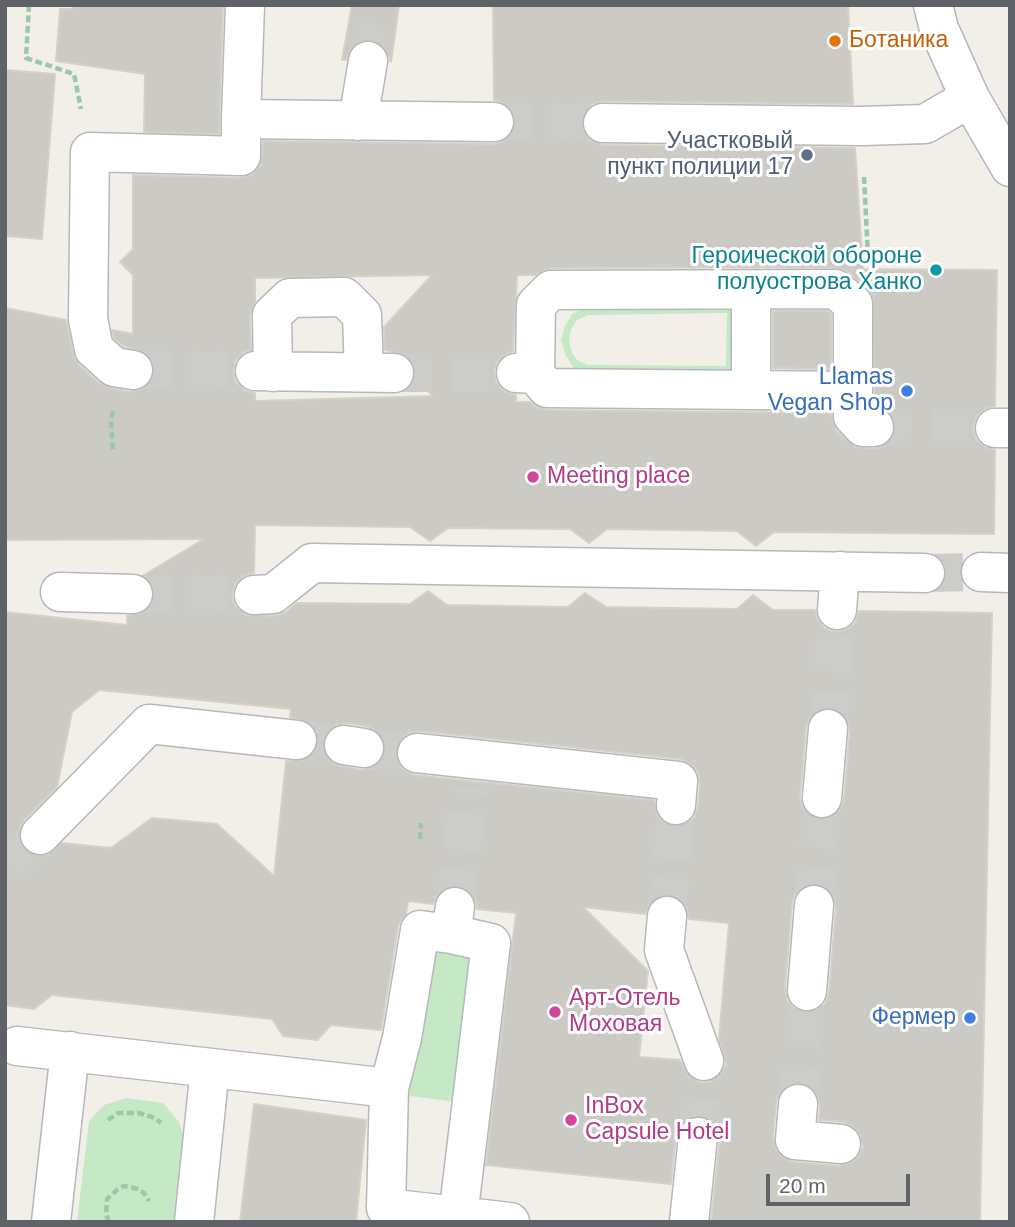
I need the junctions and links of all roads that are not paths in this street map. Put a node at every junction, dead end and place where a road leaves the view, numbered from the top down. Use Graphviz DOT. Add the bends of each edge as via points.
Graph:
graph roads {
  1 [pos="245,5"];
  2 [pos="933,5"];
  3 [pos="368,61"];
  4 [pos="970,98"];
  5 [pos="242,119"];
  6 [pos="358,121"];
  7 [pos="494,122"];
  8 [pos="603,123"];
  9 [pos="1010,166"];
  10 [pos="751,290"];
  11 [pos="133,370"];
  12 [pos="264,372"];
  13 [pos="751,390"];
  14 [pos="853,391"];
  15 [pos="874,427"];
  16 [pos="840,572"];
  17 [pos="925,573"];
  18 [pos="60,592"];
  19 [pos="133,594"];
  20 [pos="254,596"];
  21 [pos="837,610"];
  22 [pos="828,729"];
  23 [pos="297,740"];
  24 [pos="417,753"];
  25 [pos="822,798"];
  26 [pos="676,805"];
  27 [pos="40,835"];
  28 [pos="814,905"];
  29 [pos="667,916"];
  30 [pos="807,991"];
  31 [pos="17,1046"];
  32 [pos="70,1051"];
  33 [pos="704,1061"];
  34 [pos="210,1068"];
  35 [pos="389,1088"];
  36 [pos="798,1104"];
  37 [pos="698,1137"];
  38 [pos="841,1144"];
  39 [pos="458,1217"];
  40 [pos="51,1222"];
  41 [pos="194,1222"];
  42 [pos="510,1222"];
  43 [pos="690,1222"];
  1 -- 5 [label="street"];
  2 -- 4 [label="street"];
  3 -- 6 [label="street"];
  4 -- 8 [label="street" via="925,124"];
  4 -- 9 [label="street"];
  5 -- 6 [label="street"];
  5 -- 11 [label="street" via="241,156 90,152 88,319 94,349 114,367"];
  6 -- 7 [label="street"];
  10 -- 13 [label="street"];
  10 -- 13 [label="street" via="551,290 536,305 526,374 547,388"];
  10 -- 14 [label="street" via="835,289 853,304"];
  12 -- 12 [label="street" via="379,373 362,315 344,298 290,298 272,315"];
  13 -- 14 [label="street"];
  14 -- 15 [label="street" via="853,416 863,427"];
  16 -- 17 [label="street"];
  16 -- 20 [label="street" via="312,563 273,594"];
  16 -- 21 [label="street"];
  18 -- 19 [label="street"];
  22 -- 25 [label="street"];
  23 -- 27 [label="street" via="149,724"];
  24 -- 26 [label="street" via="471,774 678,781"];
  28 -- 30 [label="street"];
  29 -- 33 [label="street" via="664,950"];
  31 -- 32 [label="street"];
  32 -- 34 [label="street"];
  32 -- 40 [label="street"];
  34 -- 35 [label="street"];
  34 -- 41 [label="street"];
  35 -- 39 [label="street" via="386,1208"];
  35 -- 39 [label="street" via="420,930 453,920 491,943"];
  36 -- 38 [label="street" via="795,1140"];
  37 -- 43 [label="street"];
  39 -- 42 [label="street"];
}
